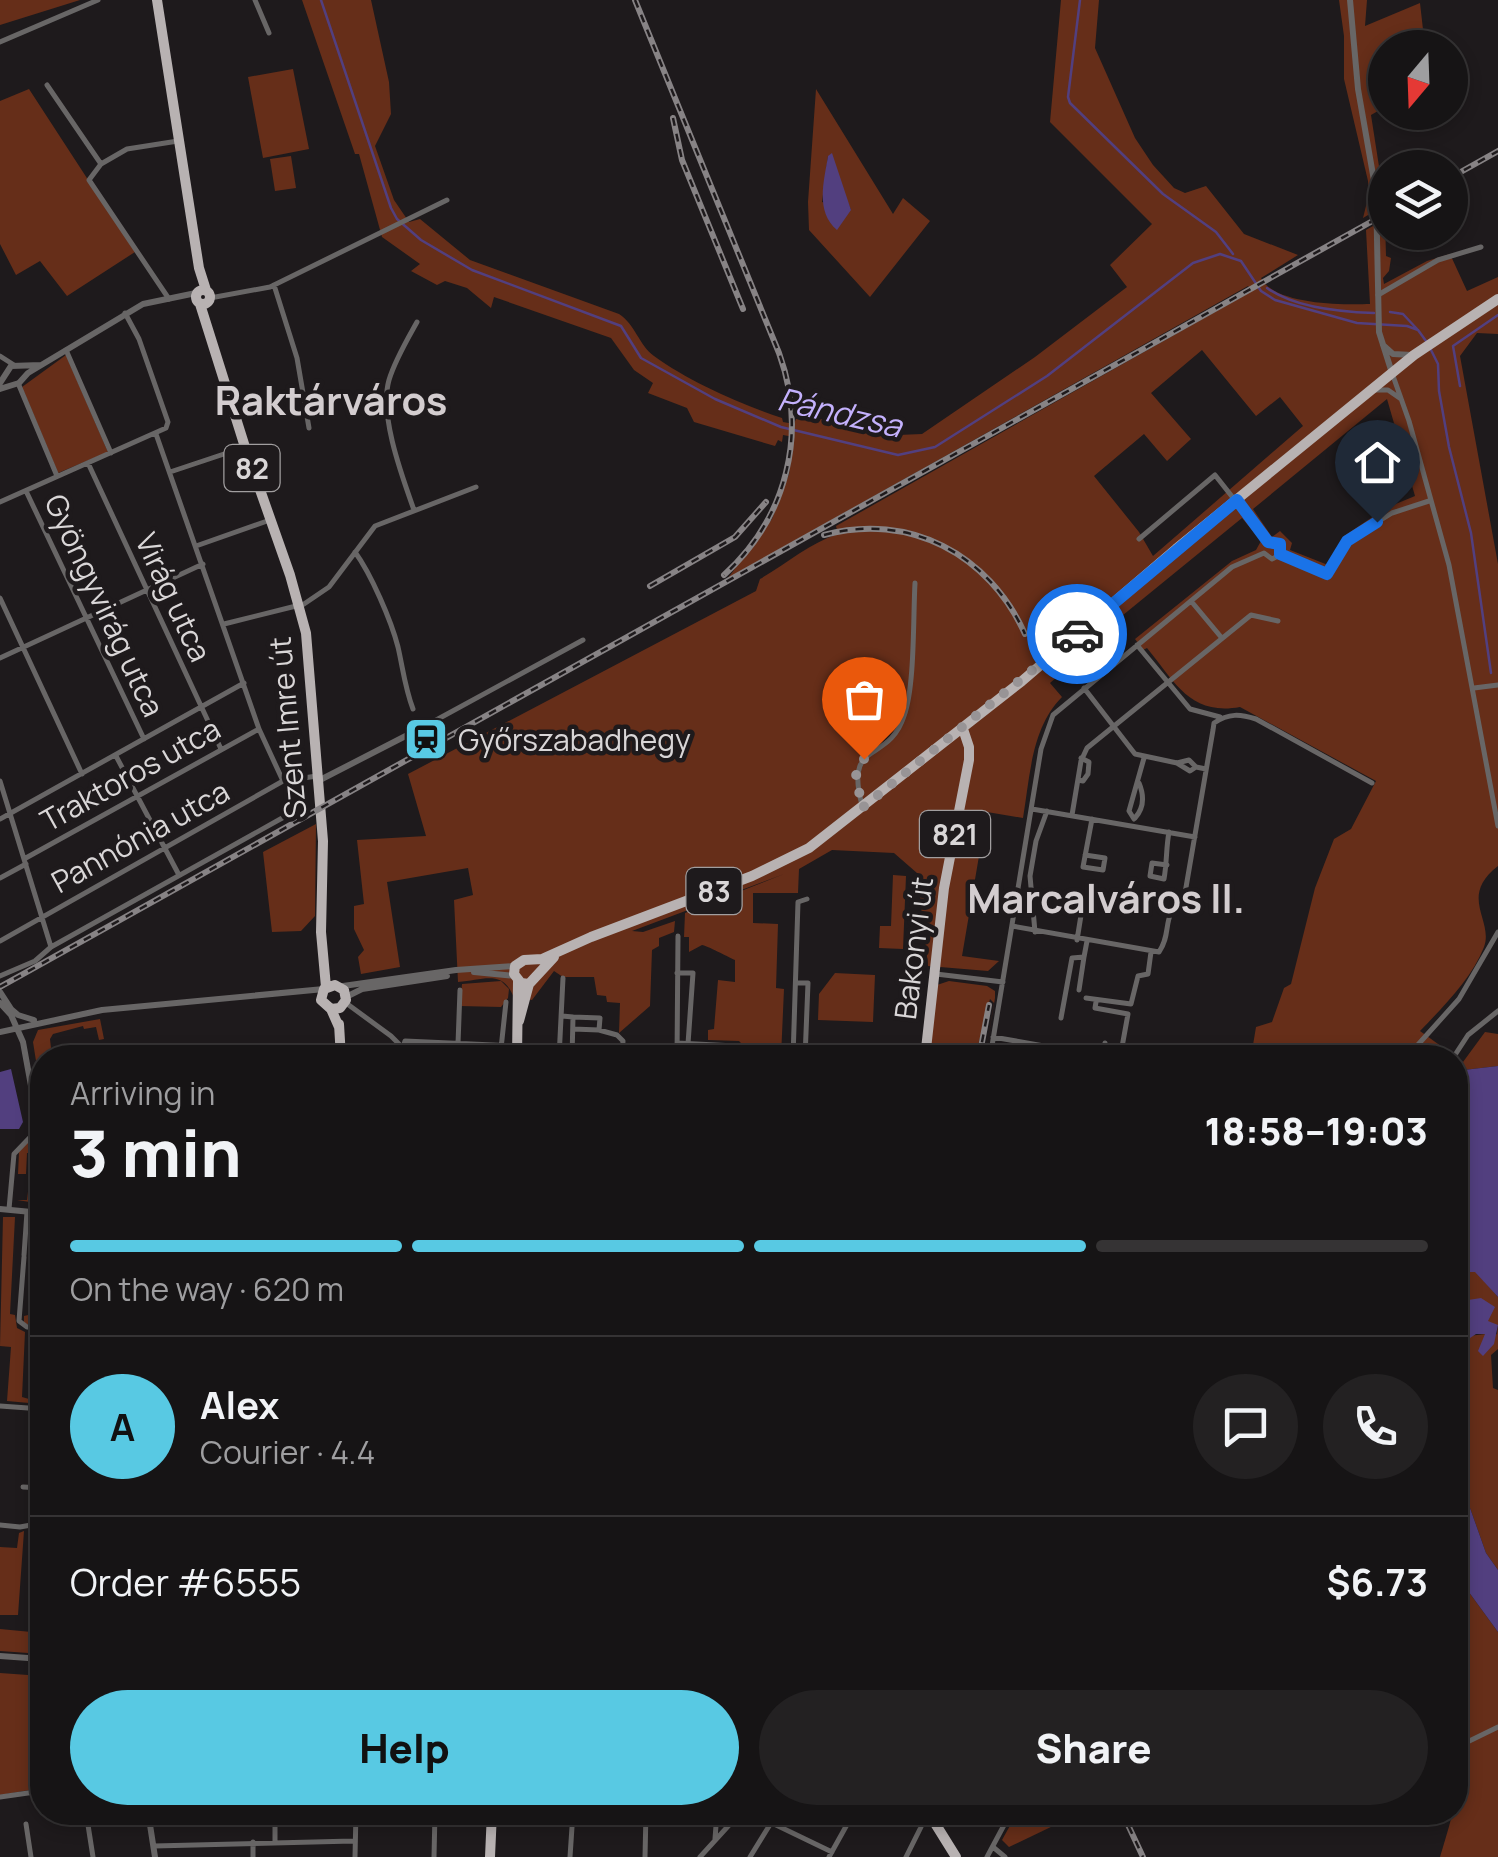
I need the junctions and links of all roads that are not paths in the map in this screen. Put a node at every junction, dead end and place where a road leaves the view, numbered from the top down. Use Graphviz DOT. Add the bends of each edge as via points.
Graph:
graph roads {
  1 [pos="98,0"];
  2 [pos="157,0"];
  3 [pos="255,0"];
  4 [pos="1350,0"];
  5 [pos="269,33"];
  6 [pos="0,42"];
  7 [pos="47,86"];
  8 [pos="180,141"];
  9 [pos="101,164"];
  10 [pos="448,200"];
  11 [pos="1481,247"];
  12 [pos="274,285"];
  13 [pos="1378,294"];
  14 [pos="203,297"];
  15 [pos="169,299"];
  16 [pos="1498,299"];
  17 [pos="125,313"];
  18 [pos="417,322"];
  19 [pos="1379,336"];
  20 [pos="66,350"];
  21 [pos="1416,354"];
  22 [pos="0,359"];
  23 [pos="46,363"];
  24 [pos="16,366"];
  25 [pos="5,373"];
  26 [pos="1392,373"];
  27 [pos="18,382"];
  28 [pos="0,386"];
  29 [pos="1372,390"];
  30 [pos="1403,400"];
  31 [pos="310,428"];
  32 [pos="156,434"];
  33 [pos="245,447"];
  34 [pos="111,452"];
  35 [pos="88,463"];
  36 [pos="170,472"];
  37 [pos="57,476"];
  38 [pos="476,487"];
  39 [pos="26,491"];
  40 [pos="1237,500"];
  41 [pos="1429,501"];
  42 [pos="0,502"];
  43 [pos="414,510"];
  44 [pos="270,520"];
  45 [pos="1138,538"];
  46 [pos="1268,542"];
  47 [pos="196,546"];
  48 [pos="354,552"];
  49 [pos="1264,553"];
  50 [pos="1280,554"];
  51 [pos="203,564"];
  52 [pos="915,583"];
  53 [pos="146,592"];
  54 [pos="0,598"];
  55 [pos="1192,601"];
  56 [pos="299,606"];
  57 [pos="87,617"];
  58 [pos="1278,621"];
  59 [pos="224,624"];
  60 [pos="1221,638"];
  61 [pos="582,640"];
  62 [pos="1137,645"];
  63 [pos="23,648"];
  64 [pos="0,658"];
  65 [pos="1167,682"];
  66 [pos="244,683"];
  67 [pos="1498,684"];
  68 [pos="1084,688"];
  69 [pos="1474,688"];
  70 [pos="200,708"];
  71 [pos="413,710"];
  72 [pos="1222,718"];
  73 [pos="427,725"];
  74 [pos="1114,727"];
  75 [pos="963,729"];
  76 [pos="258,730"];
  77 [pos="144,739"];
  78 [pos="221,749"];
  79 [pos="116,756"];
  80 [pos="1144,758"];
  81 [pos="1206,769"];
  82 [pos="82,774"];
  83 [pos="317,779"];
  84 [pos="0,781"];
  85 [pos="283,781"];
  86 [pos="1372,782"];
  87 [pos="138,797"];
  88 [pos="862,808"];
  89 [pos="1032,809"];
  90 [pos="1048,811"];
  91 [pos="10,814"];
  92 [pos="1072,815"];
  93 [pos="284,817"];
  94 [pos="1092,819"];
  95 [pos="0,820"];
  96 [pos="1133,822"];
  97 [pos="1498,826"];
  98 [pos="1169,832"];
  99 [pos="1195,837"];
  100 [pos="166,847"];
  101 [pos="1085,855"];
  102 [pos="25,862"];
  103 [pos="1167,866"];
  104 [pos="179,875"];
  105 [pos="1020,875"];
  106 [pos="1030,876"];
  107 [pos="0,878"];
  108 [pos="807,899"];
  109 [pos="1083,903"];
  110 [pos="41,917"];
  111 [pos="1012,926"];
  112 [pos="1034,932"];
  113 [pos="1498,932"];
  114 [pos="678,936"];
  115 [pos="1077,940"];
  116 [pos="0,941"];
  117 [pos="1087,941"];
  118 [pos="51,947"];
  119 [pos="1151,952"];
  120 [pos="1084,956"];
  121 [pos="535,967"];
  122 [pos="677,973"];
  123 [pos="934,974"];
  124 [pos="0,976"];
  125 [pos="519,976"];
  126 [pos="563,978"];
  127 [pos="796,982"];
  128 [pos="1002,982"];
  129 [pos="460,990"];
  130 [pos="1079,990"];
  131 [pos="0,992"];
  132 [pos="336,993"];
  133 [pos="1086,998"];
  134 [pos="506,1002"];
  135 [pos="1096,1002"];
  136 [pos="0,1003"];
  137 [pos="11,1012"];
  138 [pos="1498,1012"];
  139 [pos="561,1016"];
  140 [pos="573,1017"];
  141 [pos="1061,1018"];
  142 [pos="40,1021"];
  143 [pos="17,1027"];
  144 [pos="573,1029"];
  145 [pos="599,1030"];
  146 [pos="0,1032"];
  147 [pos="993,1037"];
  148 [pos="677,1043"];
  149 [pos="458,1044"];
  150 [pos="690,1044"];
  151 [pos="340,1045"];
  152 [pos="402,1045"];
  153 [pos="403,1045"];
  154 [pos="501,1045"];
  155 [pos="517,1045"];
  156 [pos="560,1045"];
  157 [pos="572,1045"];
  158 [pos="623,1045"];
  159 [pos="712,1045"];
  160 [pos="794,1045"];
  161 [pos="805,1045"];
  162 [pos="926,1045"];
  163 [pos="992,1045"];
  164 [pos="1039,1045"];
  165 [pos="1122,1045"];
  166 [pos="1418,1045"];
  167 [pos="1462,1045"];
  168 [pos="30,1072"];
  169 [pos="30,1137"];
  170 [pos="3,1210"];
  171 [pos="28,1212"];
  172 [pos="0,1219"];
  173 [pos="30,1327"];
  174 [pos="0,1406"];
  175 [pos="30,1408"];
  176 [pos="24,1487"];
  177 [pos="30,1487"];
  178 [pos="30,1525"];
  179 [pos="0,1526"];
  180 [pos="0,1656"];
  181 [pos="30,1658"];
  182 [pos="1498,1726"];
  183 [pos="1468,1741"];
  184 [pos="30,1793"];
  185 [pos="0,1798"];
  186 [pos="26,1824"];
  187 [pos="88,1825"];
  188 [pos="150,1825"];
  189 [pos="275,1825"];
  190 [pos="355,1825"];
  191 [pos="434,1825"];
  192 [pos="491,1825"];
  193 [pos="572,1825"];
  194 [pos="646,1825"];
  195 [pos="716,1825"];
  196 [pos="732,1825"];
  197 [pos="770,1825"];
  198 [pos="775,1825"];
  199 [pos="847,1825"];
  200 [pos="919,1825"];
  201 [pos="936,1825"];
  202 [pos="1004,1825"];
  203 [pos="353,1841"];
  204 [pos="715,1841"];
  205 [pos="252,1842"];
  206 [pos="275,1842"];
  207 [pos="154,1846"];
  208 [pos="993,1846"];
  209 [pos="831,1854"];
  210 [pos="31,1857"];
  211 [pos="93,1857"];
  212 [pos="155,1857"];
  213 [pos="253,1857"];
  214 [pos="355,1857"];
  215 [pos="434,1857"];
  216 [pos="490,1857"];
  217 [pos="570,1857"];
  218 [pos="645,1857"];
  219 [pos="700,1857"];
  220 [pos="750,1857"];
  221 [pos="906,1857"];
  222 [pos="956,1857"];
  223 [pos="987,1857"];
  224 [pos="1004,1857"];
  1 -- 6 [label="street"];
  2 -- 8 [label="main road, Szent Imre út / 82"];
  3 -- 5 [label="street"];
  4 -- 13 [label="street" via="1376,192"];
  7 -- 9 [label="street"];
  8 -- 9 [label="street" via="127,149"];
  8 -- 14 [label="main road, Szent Imre út / 82"];
  9 -- 15 [label="street" via="89,180"];
  10 -- 12 [label="street"];
  11 -- 13 [label="street" via="1438,260"];
  12 -- 14 [label="street"];
  12 -- 31 [label="street"];
  13 -- 19 [label="street"];
  14 -- 15 [label="street"];
  14 -- 33 [label="main road, Szent Imre út / 82"];
  15 -- 17 [label="street"];
  16 -- 21 [label="main road, 83"];
  17 -- 20 [label="street"];
  17 -- 32 [label="street" via="168,422"];
  18 -- 43 [label="street" via="386,398"];
  19 -- 21 [label="street" via="1393,354"];
  19 -- 26 [label="street"];
  20 -- 23 [label="street"];
  20 -- 34 [label="street"];
  21 -- 26 [label="main road, 83"];
  22 -- 24 [label="street"];
  22 -- 25 [label="street"];
  23 -- 24 [label="street"];
  23 -- 27 [label="street"];
  24 -- 25 [label="street"];
  24 -- 27 [label="street" via="23,371"];
  25 -- 27 [label="street"];
  25 -- 28 [label="street"];
  26 -- 29 [label="main road, 83"];
  26 -- 30 [label="street"];
  27 -- 28 [label="street"];
  27 -- 37 [label="street"];
  29 -- 30 [label="street"];
  29 -- 40 [label="main road, 83"];
  30 -- 41 [label="street"];
  32 -- 34 [label="street"];
  32 -- 36 [label="street"];
  33 -- 36 [label="street"];
  33 -- 44 [label="main road, Szent Imre út / 82"];
  34 -- 35 [label="street"];
  35 -- 37 [label="street"];
  35 -- 53 [label="street, Virág utca"];
  36 -- 47 [label="street"];
  37 -- 39 [label="street"];
  38 -- 43 [label="street"];
  39 -- 42 [label="street"];
  39 -- 57 [label="street, Gyöngyvirág utca"];
  40 -- 45 [label="street" via="1215,475"];
  40 -- 46 [label="street"];
  40 -- 75 [label="main road, 83"];
  41 -- 50 [label="street" via="1392,513 1347,541 1327,574"];
  41 -- 69 [label="street"];
  43 -- 48 [label="street" via="376,526"];
  44 -- 47 [label="street"];
  44 -- 56 [label="main road, Szent Imre út / 82"];
  46 -- 49 [label="street"];
  46 -- 50 [label="street" via="1280,544"];
  47 -- 51 [label="street"];
  48 -- 56 [label="street" via="328,586"];
  48 -- 71 [label="street" via="398,646"];
  49 -- 50 [label="street" via="1272,559"];
  49 -- 55 [label="street" via="1232,567"];
  51 -- 53 [label="street"];
  51 -- 59 [label="street"];
  52 -- 88 [label="street" via="906,709 894,736 858,768"];
  53 -- 57 [label="street"];
  53 -- 70 [label="street, Virág utca"];
  54 -- 63 [label="street"];
  55 -- 60 [label="street"];
  55 -- 62 [label="street"];
  56 -- 59 [label="street"];
  56 -- 83 [label="main road, Szent Imre út / 82" via="310,663"];
  57 -- 63 [label="street"];
  57 -- 77 [label="street, Gyöngyvirág utca"];
  58 -- 60 [label="street" via="1250,615"];
  59 -- 66 [label="street"];
  60 -- 65 [label="street"];
  61 -- 73 [label="street"];
  62 -- 65 [label="street"];
  62 -- 68 [label="street"];
  63 -- 64 [label="street"];
  63 -- 82 [label="street"];
  65 -- 72 [label="street" via="1190,708"];
  65 -- 74 [label="street"];
  66 -- 70 [label="street"];
  66 -- 76 [label="street"];
  67 -- 69 [label="street"];
  68 -- 74 [label="street"];
  68 -- 89 [label="street" via="1046,728"];
  69 -- 97 [label="street"];
  70 -- 77 [label="street"];
  70 -- 78 [label="street, Virág utca"];
  72 -- 81 [label="street" via="1214,722"];
  72 -- 86 [label="street" via="1256,719"];
  73 -- 83 [label="street"];
  74 -- 80 [label="street"];
  74 -- 92 [label="street" via="1081,758"];
  75 -- 88 [label="main road, 83"];
  75 -- 123 [label="main road, Bakonyi út / 821" via="969,760"];
  76 -- 78 [label="street, Traktoros utca"];
  76 -- 85 [label="street"];
  77 -- 79 [label="street"];
  78 -- 87 [label="street, Traktoros utca"];
  79 -- 82 [label="street"];
  79 -- 87 [label="street"];
  80 -- 81 [label="street" via="1183,770"];
  80 -- 96 [label="street" via="1129,811"];
  81 -- 99 [label="street"];
  82 -- 91 [label="street"];
  83 -- 85 [label="street, Pannónia utca"];
  83 -- 132 [label="main road, Szent Imre út / 82" via="321,932"];
  84 -- 91 [label="street"];
  85 -- 100 [label="street, Pannónia utca"];
  87 -- 100 [label="street"];
  87 -- 102 [label="street, Traktoros utca"];
  88 -- 121 [label="main road, 83" via="785,862 562,950"];
  89 -- 90 [label="street"];
  89 -- 105 [label="street"];
  90 -- 92 [label="street"];
  90 -- 106 [label="street"];
  91 -- 95 [label="street"];
  91 -- 102 [label="street"];
  92 -- 94 [label="street"];
  93 -- 104 [label="street"];
  94 -- 96 [label="street"];
  94 -- 101 [label="street"];
  96 -- 98 [label="street"];
  98 -- 99 [label="street"];
  98 -- 103 [label="street"];
  99 -- 119 [label="street" via="1184,899 1170,912 1164,946"];
  100 -- 104 [label="street"];
  100 -- 110 [label="street, Pannónia utca"];
  101 -- 101 [label="street" via="1083,867 1103,870 1105,858"];
  102 -- 107 [label="street, Traktoros utca"];
  102 -- 110 [label="street"];
  104 -- 118 [label="street"];
  105 -- 106 [label="street"];
  105 -- 111 [label="street"];
  106 -- 112 [label="street"];
  108 -- 127 [label="street" via="798,902"];
  109 -- 115 [label="street"];
  110 -- 116 [label="street, Pannónia utca"];
  110 -- 118 [label="street"];
  111 -- 112 [label="street"];
  111 -- 128 [label="street"];
  112 -- 115 [label="street"];
  113 -- 166 [label="street" via="1459,999"];
  114 -- 122 [label="street"];
  115 -- 117 [label="street"];
  117 -- 119 [label="street"];
  117 -- 120 [label="street"];
  118 -- 124 [label="street"];
  119 -- 133 [label="street" via="1148,974 1138,976 1131,1004"];
  120 -- 130 [label="street"];
  120 -- 141 [label="street" via="1072,958"];
  121 -- 125 [label="main road, 83" via="535,980"];
  121 -- 125 [label="main road, 83" via="524,960"];
  122 -- 148 [label="street"];
  122 -- 150 [label="street" via="693,973"];
  123 -- 128 [label="street"];
  123 -- 162 [label="main road, Bakonyi út / 821"];
  125 -- 132 [label="street" via="477,968"];
  125 -- 155 [label="main road"];
  126 -- 139 [label="street"];
  127 -- 160 [label="street"];
  127 -- 161 [label="street" via="808,983"];
  128 -- 147 [label="street"];
  129 -- 149 [label="street"];
  131 -- 137 [label="street"];
  132 -- 142 [label="street" via="299,990"];
  132 -- 151 [label="main road, Szent Imre út / 82"];
  132 -- 152 [label="street"];
  134 -- 154 [label="street"];
  135 -- 165 [label="street" via="1095,1008 1128,1014"];
  136 -- 137 [label="street"];
  137 -- 142 [label="street"];
  137 -- 143 [label="street"];
  138 -- 167 [label="street"];
  139 -- 140 [label="street"];
  139 -- 156 [label="street"];
  140 -- 144 [label="street"];
  140 -- 145 [label="street" via="600,1018"];
  142 -- 143 [label="street"];
  143 -- 146 [label="street"];
  143 -- 168 [label="street"];
  144 -- 145 [label="street"];
  144 -- 157 [label="street"];
  145 -- 158 [label="street" via="617,1035"];
  147 -- 163 [label="street"];
  147 -- 164 [label="street"];
  148 -- 150 [label="street"];
  149 -- 153 [label="street"];
  149 -- 154 [label="street"];
  150 -- 159 [label="street"];
  160 -- 161 [label="street"];
  169 -- 170 [label="street" via="14,1153"];
  170 -- 171 [label="street"];
  170 -- 172 [label="street"];
  171 -- 173 [label="street" via="19,1321"];
  174 -- 175 [label="street"];
  176 -- 177 [label="street"];
  178 -- 179 [label="street"];
  180 -- 181 [label="street"];
  182 -- 183 [label="street"];
  184 -- 185 [label="street"];
  186 -- 210 [label="street"];
  187 -- 211 [label="street"];
  188 -- 207 [label="street"];
  189 -- 206 [label="street"];
  190 -- 203 [label="street"];
  191 -- 215 [label="street"];
  192 -- 216 [label="main road"];
  193 -- 217 [label="street"];
  194 -- 218 [label="street"];
  195 -- 204 [label="street"];
  196 -- 204 [label="street"];
  197 -- 220 [label="street"];
  198 -- 209 [label="street"];
  199 -- 209 [label="street"];
  200 -- 221 [label="street"];
  201 -- 222 [label="main road"];
  202 -- 208 [label="street"];
  203 -- 206 [label="street"];
  203 -- 214 [label="street"];
  204 -- 219 [label="street"];
  205 -- 206 [label="street"];
  205 -- 207 [label="street"];
  205 -- 213 [label="street"];
  207 -- 212 [label="street"];
  208 -- 223 [label="street"];
  208 -- 224 [label="street"];
}
